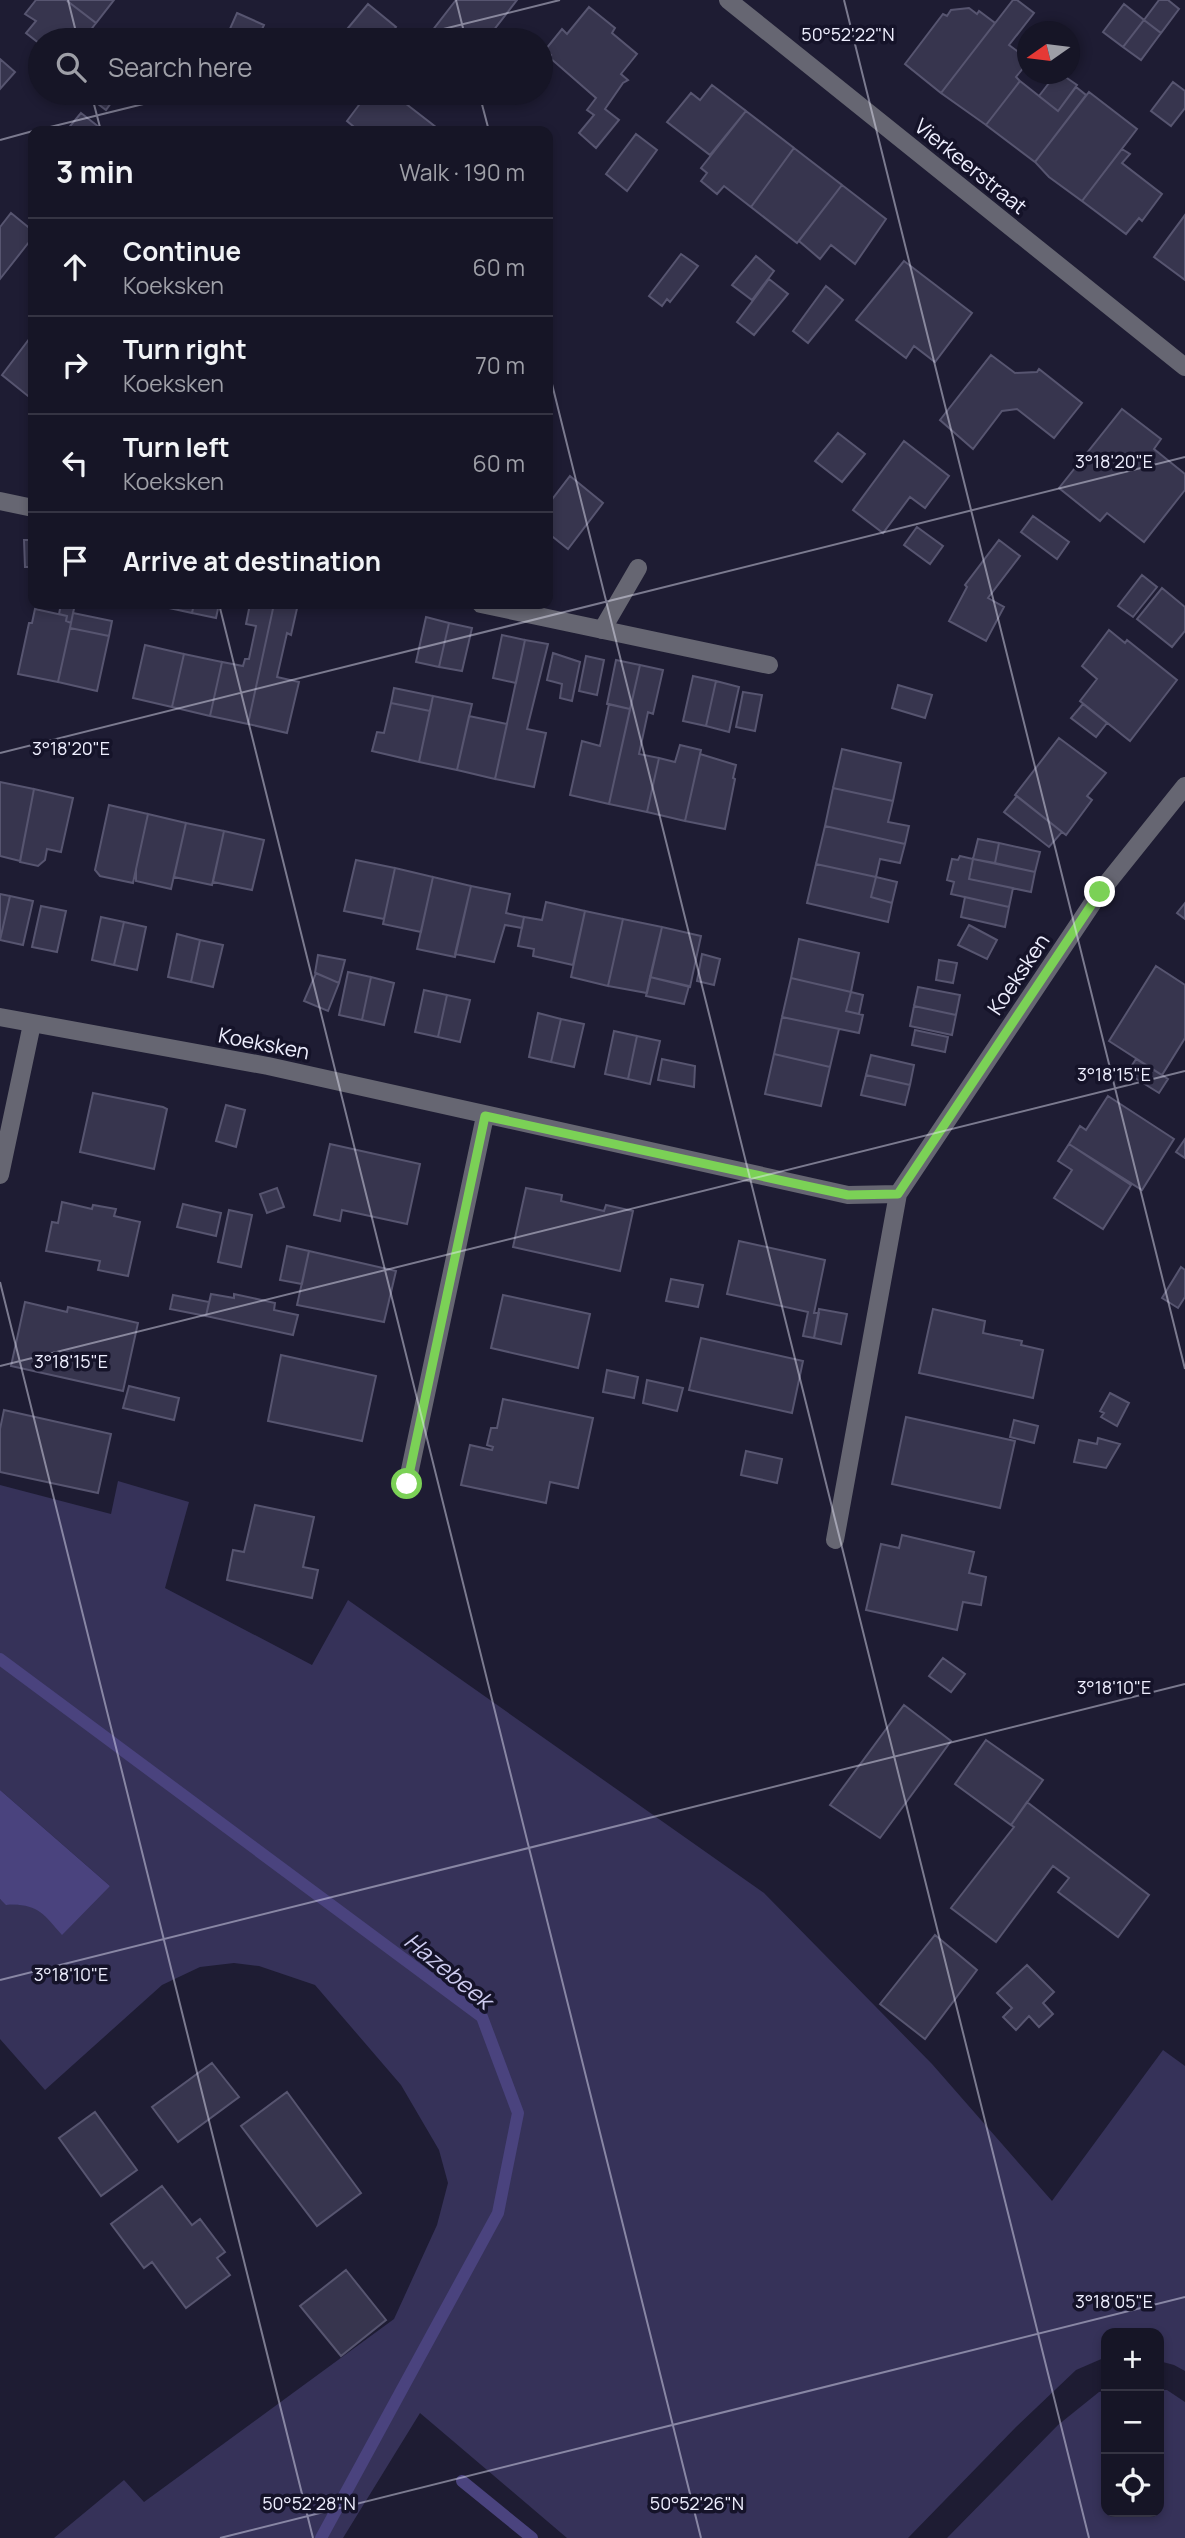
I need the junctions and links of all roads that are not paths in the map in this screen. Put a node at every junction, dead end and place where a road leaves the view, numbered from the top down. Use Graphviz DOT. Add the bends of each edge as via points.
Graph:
graph roads {
  1 [pos="728,0"];
  2 [pos="1185,367"];
  3 [pos="0,501"];
  4 [pos="28,507"];
  5 [pos="638,568"];
  6 [pos="504,609"];
  7 [pos="602,630"];
  8 [pos="769,665"];
  9 [pos="1185,786"];
  10 [pos="0,1017"];
  11 [pos="32,1024"];
  12 [pos="485,1116"];
  13 [pos="0,1175"];
  14 [pos="898,1194"];
  15 [pos="407,1484"];
  16 [pos="835,1540"];
  1 -- 2 [label="street, Vierkeerstraat"];
  3 -- 4 [label="street"];
  5 -- 7 [label="street"];
  6 -- 7 [label="street"];
  7 -- 8 [label="street"];
  9 -- 14 [label="street, Koeksken" via="1100,892"];
  10 -- 11 [label="street, Koeksken"];
  11 -- 12 [label="street, Koeksken" via="268,1066"];
  11 -- 13 [label="street"];
  12 -- 14 [label="street, Koeksken" via="848,1195"];
  12 -- 15 [label="street"];
  14 -- 16 [label="street, Koeksken"];
}
